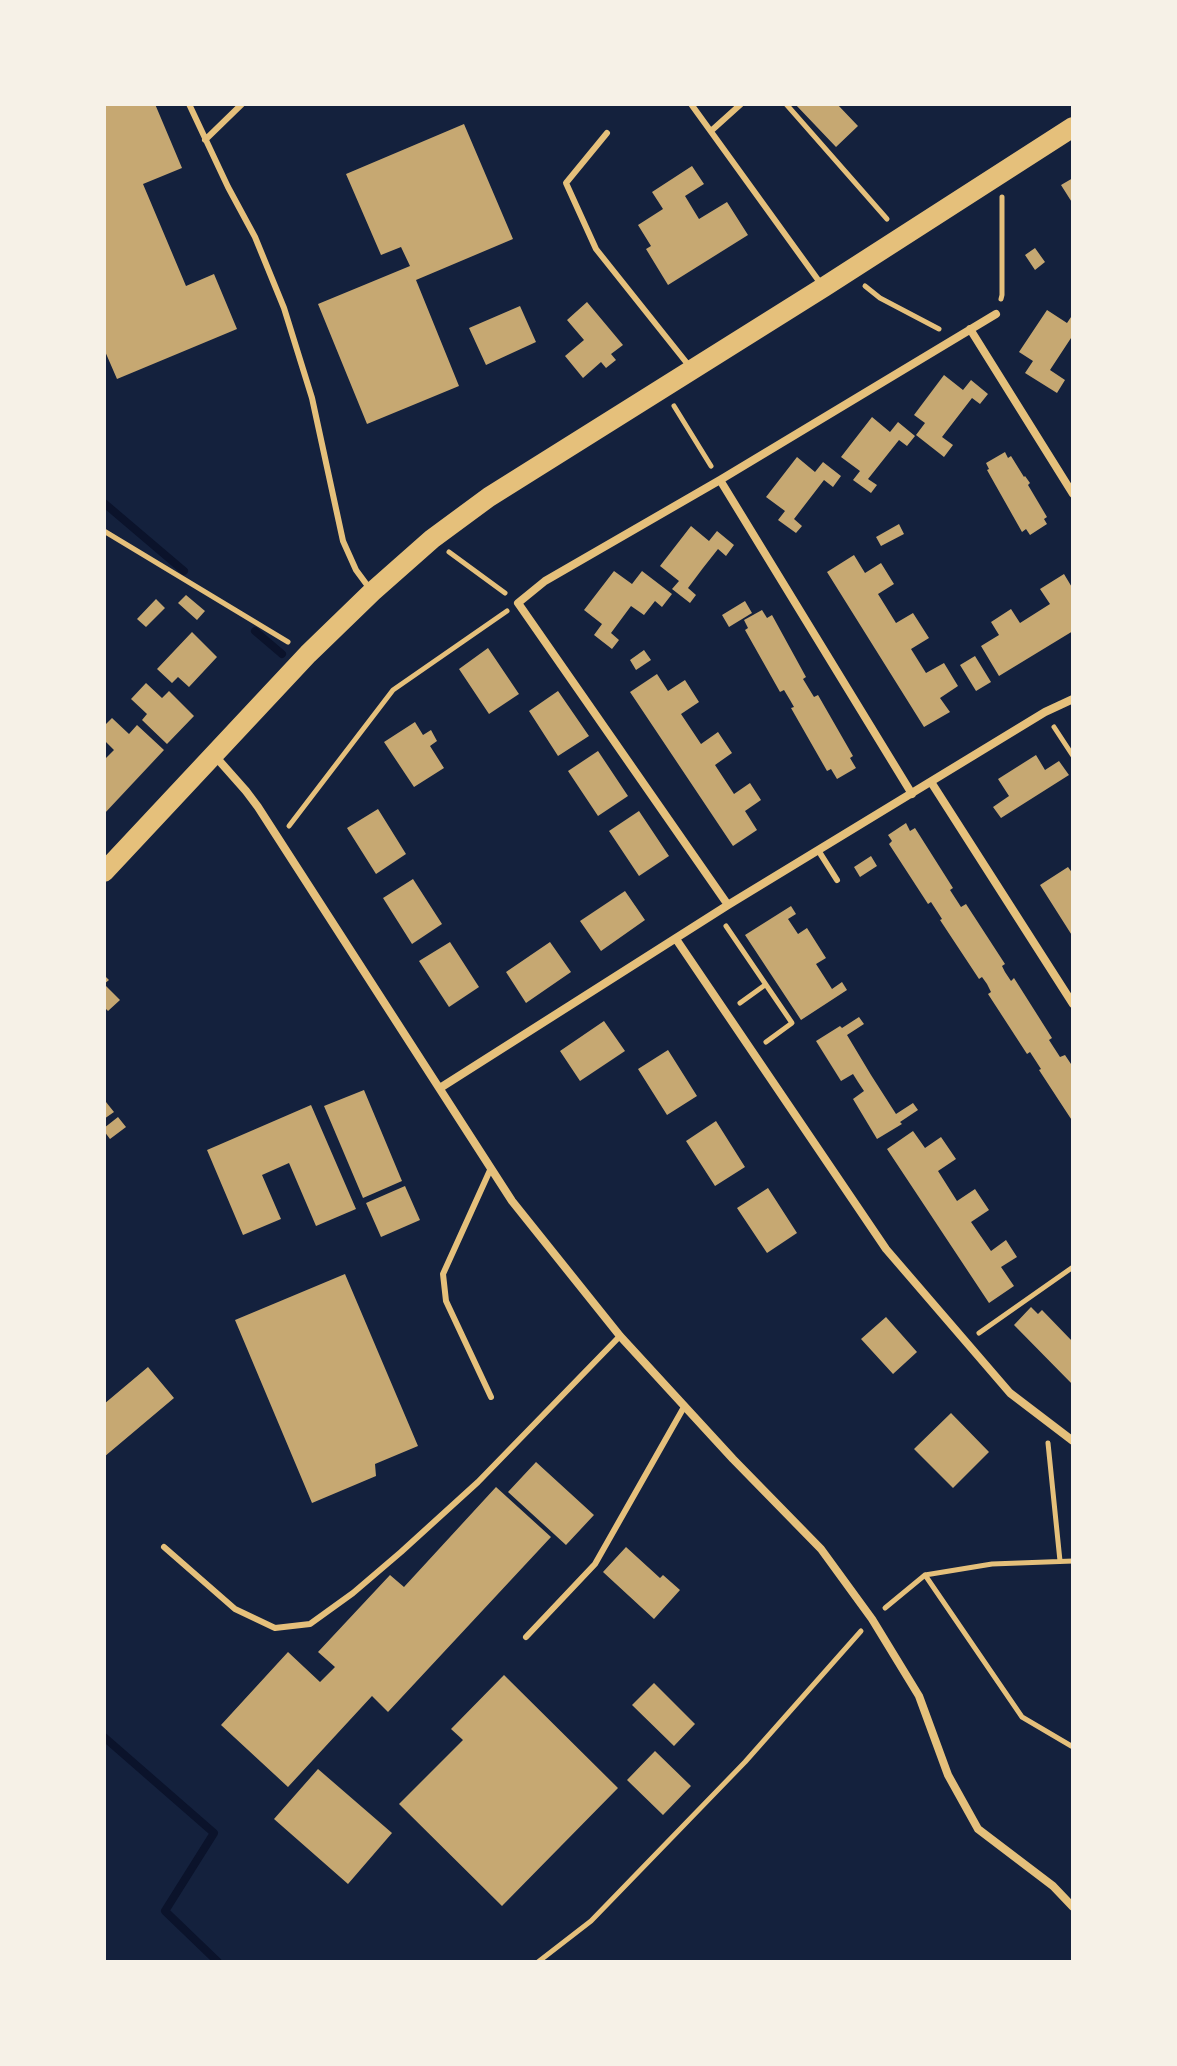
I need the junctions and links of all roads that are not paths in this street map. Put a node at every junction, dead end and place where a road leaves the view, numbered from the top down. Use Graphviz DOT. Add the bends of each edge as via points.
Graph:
graph roads {
  1 [pos="189,104"];
  2 [pos="242,104"];
  3 [pos="691,104"];
  4 [pos="741,104"];
  5 [pos="1073,127"];
  6 [pos="711,131"];
  7 [pos="607,133"];
  8 [pos="205,140"];
  9 [pos="824,287"];
  10 [pos="996,314"];
  11 [pos="970,329"];
  12 [pos="693,370"];
  13 [pos="720,480"];
  14 [pos="1073,494"];
  15 [pos="372,592"];
  16 [pos="1073,699"];
  17 [pos="214,756"];
  18 [pos="931,782"];
  19 [pos="912,794"];
  20 [pos="818,850"];
  21 [pos="104,872"];
  22 [pos="837,880"];
  23 [pos="728,905"];
  24 [pos="676,939"];
  25 [pos="1073,1004"];
  26 [pos="440,1088"];
  27 [pos="491,1168"];
  28 [pos="620,1336"];
  29 [pos="491,1397"];
  30 [pos="684,1407"];
  31 [pos="1073,1441"];
  32 [pos="164,1547"];
  33 [pos="526,1637"];
  34 [pos="1073,1907"];
  1 -- 8 [label="lane"];
  2 -- 8 [label="lane"];
  3 -- 6 [label="lane"];
  4 -- 6 [label="lane"];
  5 -- 9 [label="main road"];
  6 -- 9 [label="lane"];
  7 -- 12 [label="lane" via="566,183 596,249"];
  8 -- 15 [label="lane" via="284,308 312,398 343,541"];
  9 -- 12 [label="main road"];
  10 -- 11 [label="street"];
  11 -- 13 [label="street"];
  11 -- 14 [label="street"];
  12 -- 15 [label="main road" via="489,497"];
  13 -- 19 [label="street"];
  13 -- 23 [label="street" via="545,581 518,603"];
  15 -- 17 [label="main road"];
  16 -- 18 [label="street"];
  17 -- 21 [label="main road"];
  17 -- 26 [label="street" via="246,791"];
  18 -- 19 [label="street"];
  18 -- 25 [label="street"];
  19 -- 20 [label="street"];
  20 -- 22 [label="lane"];
  20 -- 23 [label="street"];
  23 -- 24 [label="street"];
  24 -- 26 [label="street"];
  24 -- 31 [label="street" via="886,1249 1010,1393"];
  26 -- 27 [label="street"];
  27 -- 28 [label="street"];
  27 -- 29 [label="lane" via="443,1274 446,1301"];
  28 -- 30 [label="street"];
  28 -- 32 [label="lane" via="478,1482 389,1563 310,1624 275,1628 235,1609"];
  30 -- 33 [label="lane" via="595,1564"];
  30 -- 34 [label="street" via="821,1549 872,1619 919,1696 948,1775 978,1829"];
}
